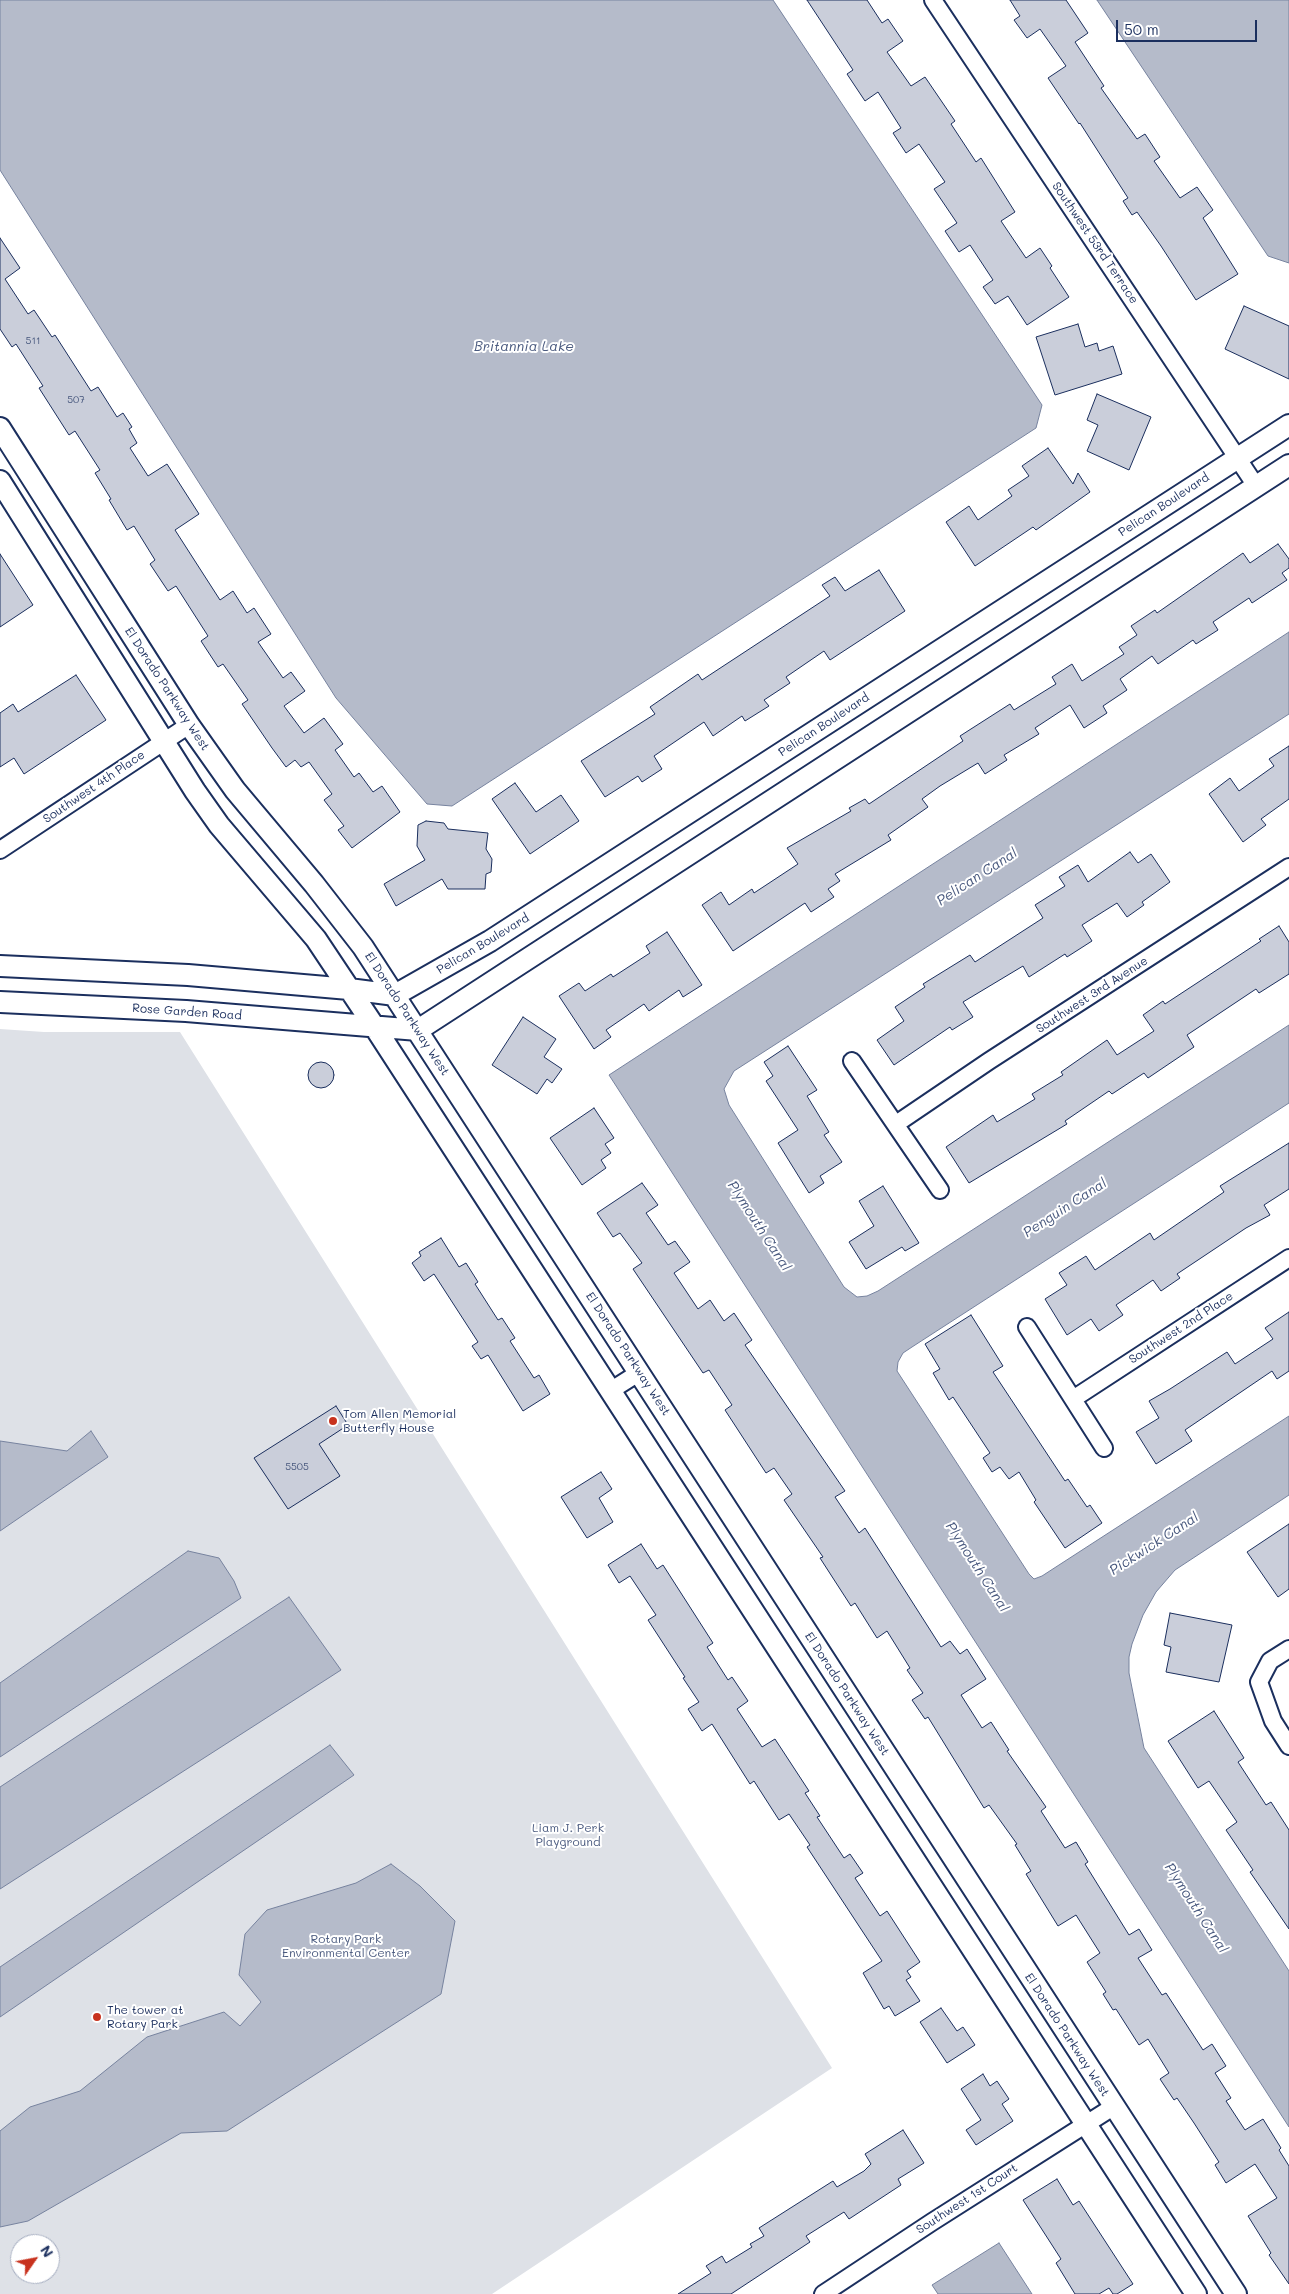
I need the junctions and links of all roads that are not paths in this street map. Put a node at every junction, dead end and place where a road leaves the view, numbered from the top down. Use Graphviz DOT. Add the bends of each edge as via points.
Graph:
graph roads {
  1 [pos="934,0"];
  2 [pos="1289,425"];
  3 [pos="0,428"];
  4 [pos="1237,458"];
  5 [pos="1289,465"];
  6 [pos="0,481"];
  7 [pos="1256,486"];
  8 [pos="189,724"];
  9 [pos="164,741"];
  10 [pos="0,850"];
  11 [pos="1289,867"];
  12 [pos="0,966"];
  13 [pos="349,989"];
  14 [pos="395,995"];
  15 [pos="0,1002"];
  16 [pos="374,1026"];
  17 [pos="418,1030"];
  18 [pos="852,1061"];
  19 [pos="896,1124"];
  20 [pos="940,1190"];
  21 [pos="1289,1258"];
  22 [pos="1027,1327"];
  23 [pos="640,1372"];
  24 [pos="610,1391"];
  25 [pos="1073,1398"];
  26 [pos="1104,1448"];
  27 [pos="1289,1649"];
  28 [pos="1289,1746"];
  29 [pos="1113,2107"];
  30 [pos="1086,2124"];
  31 [pos="823,2294"];
  32 [pos="1196,2294"];
  33 [pos="1236,2294"];
  1 -- 4 [label="street, Southwest 53rd Terrace"];
  2 -- 4 [label="street, Pelican Boulevard"];
  3 -- 8 [label="street, El Dorado Parkway West"];
  4 -- 7 [label="street, Southwest 53rd Terrace"];
  4 -- 14 [label="street, Pelican Boulevard" via="490,941"];
  5 -- 7 [label="street"];
  6 -- 9 [label="street"];
  7 -- 17 [label="street"];
  8 -- 9 [label="street, Southwest 4th Place"];
  8 -- 14 [label="street, El Dorado Parkway West" via="235,790 363,947"];
  9 -- 10 [label="street, Southwest 4th Place"];
  9 -- 13 [label="street" via="219,825 316,939"];
  11 -- 19 [label="street, Southwest 3rd Avenue"];
  12 -- 13 [label="street" via="188,975"];
  13 -- 14 [label="street"];
  13 -- 16 [label="street"];
  14 -- 17 [label="street, El Dorado Parkway West"];
  15 -- 16 [label="street, Rose Garden Road" via="186,1011"];
  16 -- 17 [label="street"];
  16 -- 24 [label="street"];
  17 -- 23 [label="street, El Dorado Parkway West"];
  18 -- 19 [label="street"];
  19 -- 20 [label="street"];
  21 -- 25 [label="street, Southwest 2nd Place"];
  22 -- 25 [label="street"];
  23 -- 24 [label="street"];
  23 -- 29 [label="street, El Dorado Parkway West"];
  24 -- 30 [label="street"];
  25 -- 26 [label="street"];
  27 -- 28 [label="street" via="1270,1661 1259,1682 1273,1721"];
  29 -- 30 [label="street, Southwest 1st Court"];
  29 -- 33 [label="street, El Dorado Parkway West"];
  30 -- 31 [label="street, Southwest 1st Court"];
  30 -- 32 [label="street"];
}
